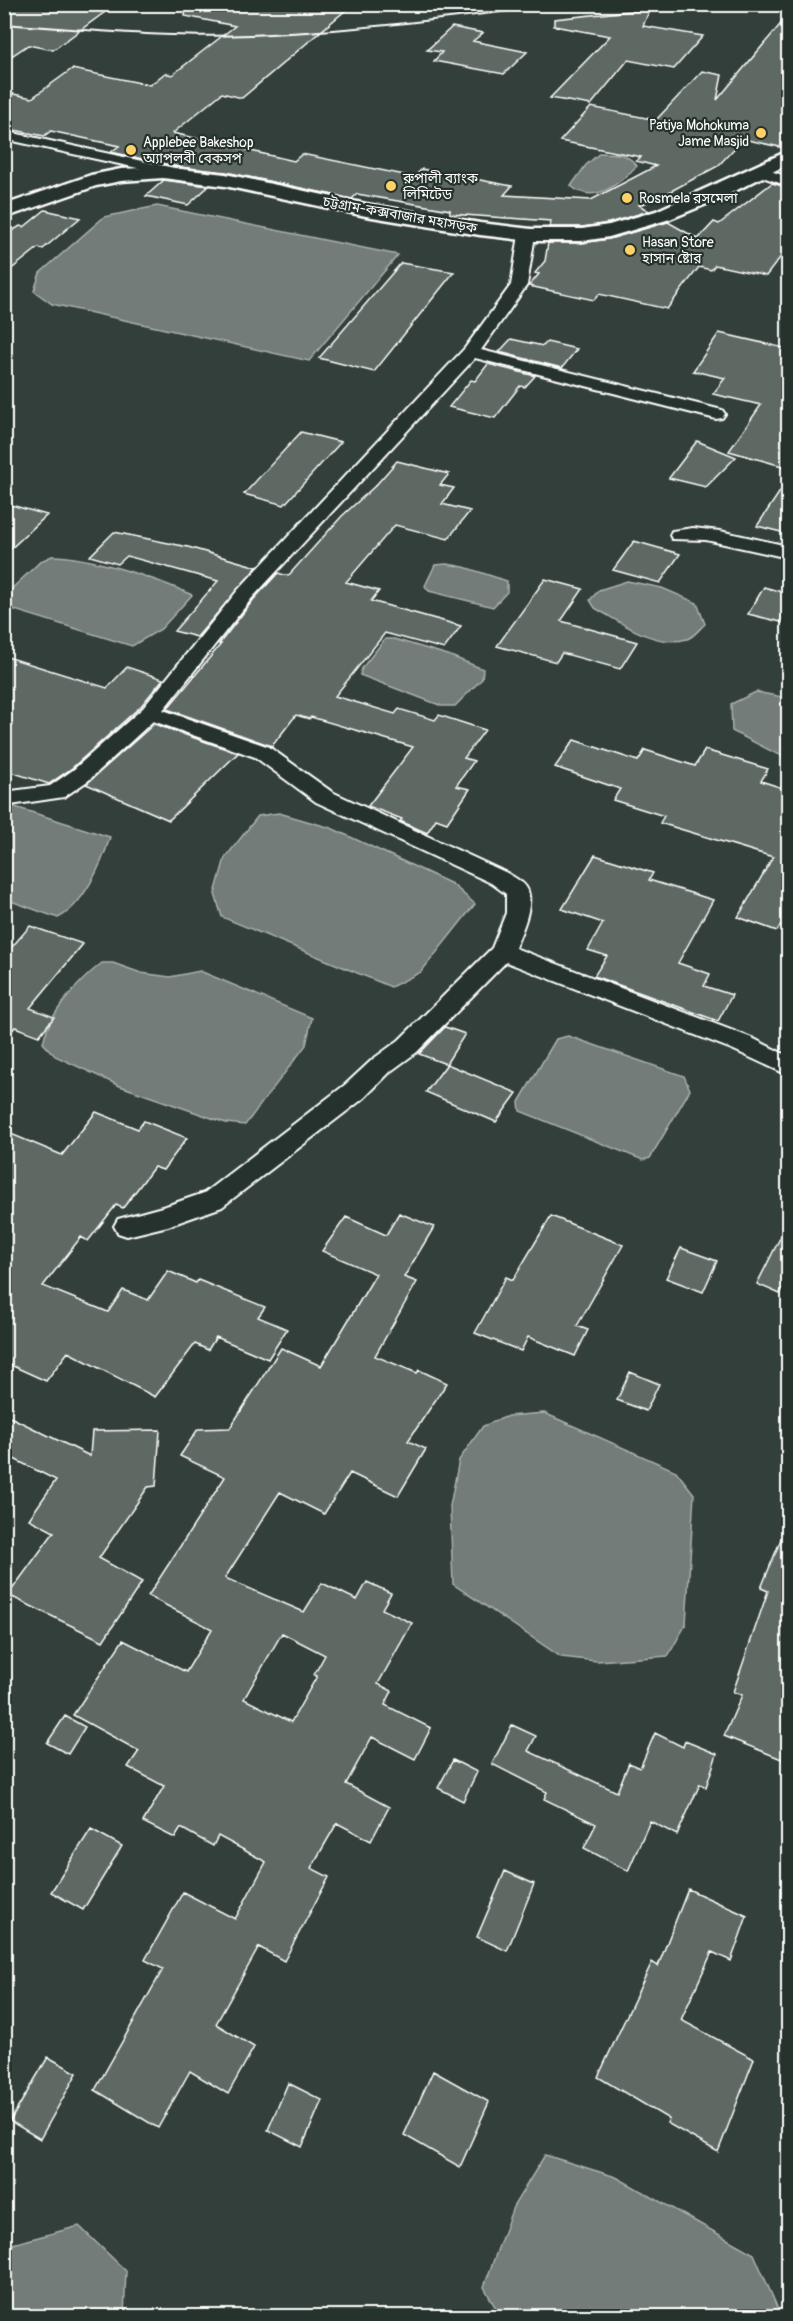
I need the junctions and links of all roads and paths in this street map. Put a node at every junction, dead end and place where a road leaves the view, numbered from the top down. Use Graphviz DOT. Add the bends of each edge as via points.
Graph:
graph roads {
  1 [pos="4,135"];
  2 [pos="789,157"];
  3 [pos="759,171"];
  4 [pos="191,176"];
  5 [pos="789,182"];
  6 [pos="4,212"];
  7 [pos="527,234"];
  8 [pos="471,352"];
  9 [pos="716,414"];
  10 [pos="679,535"];
  11 [pos="789,552"];
  12 [pos="150,713"];
  13 [pos="4,799"];
  14 [pos="502,952"];
  15 [pos="789,1066"];
  16 [pos="127,1226"];
  1 -- 4 [label="street"];
  2 -- 3 [label="highway, চট্টগ্রাম-কক্সবাজার মহাসড়ক"];
  3 -- 5 [label="street"];
  3 -- 7 [label="highway, চট্টগ্রাম-কক্সবাজার মহাসড়ক" via="651,220 582,235"];
  4 -- 6 [label="highway, চট্টগ্রাম-কক্সবাজার মহাসড়ক" via="121,175 71,187"];
  4 -- 7 [label="highway, চট্টগ্রাম-কক্সবাজার মহাসড়ক" via="227,180 363,210"];
  7 -- 8 [label="street" via="519,285"];
  8 -- 9 [label="street"];
  8 -- 12 [label="street" via="245,594"];
  10 -- 11 [label="street" via="704,533 766,551"];
  12 -- 13 [label="street" via="81,775 56,792"];
  12 -- 14 [label="street" via="262,753 324,797 499,878 517,891 517,913"];
  14 -- 15 [label="street" via="743,1044"];
  14 -- 16 [label="street" via="408,1046 213,1200"];
}
